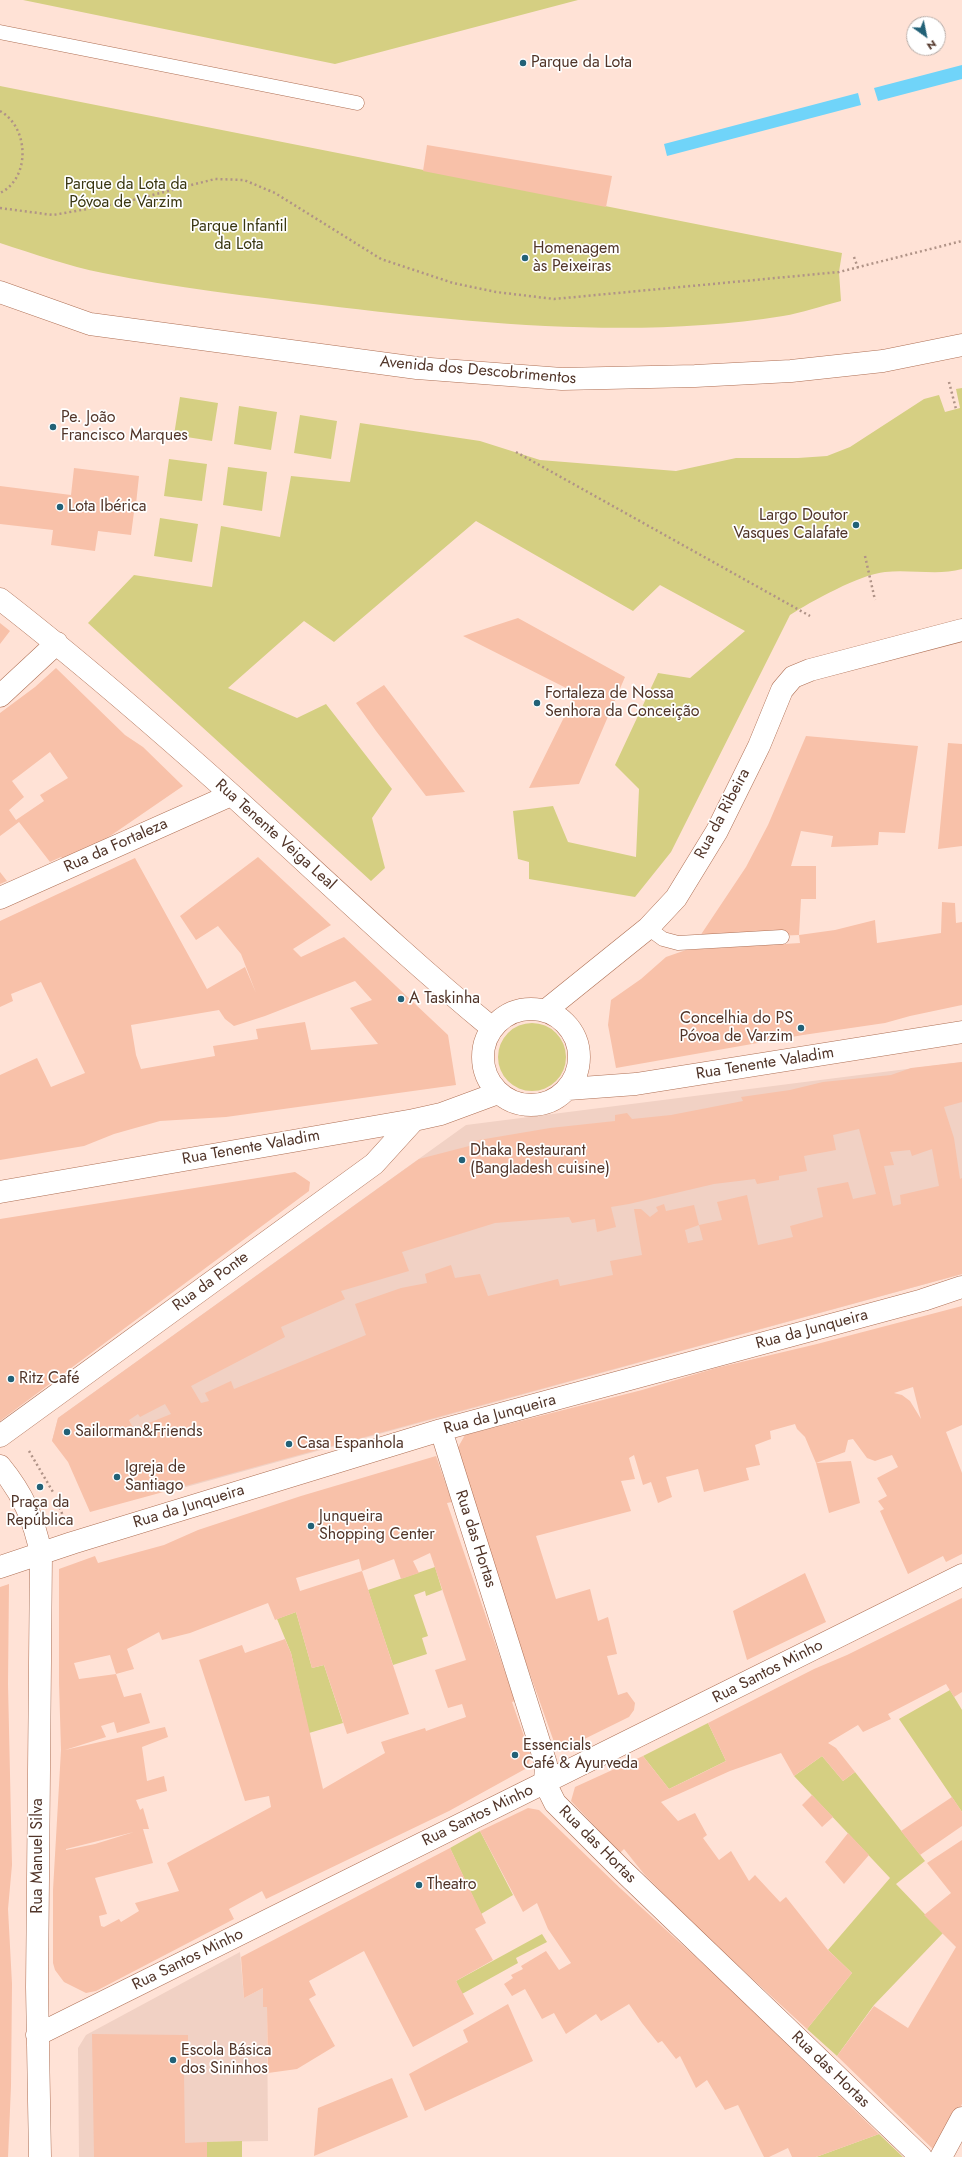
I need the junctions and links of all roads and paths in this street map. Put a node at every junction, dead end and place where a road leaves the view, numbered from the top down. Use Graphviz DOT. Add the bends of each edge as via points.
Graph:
graph roads {
  1 [pos="0,32"];
  2 [pos="357,104"];
  3 [pos="0,111"];
  4 [pos="0,193"];
  5 [pos="0,208"];
  6 [pos="962,241"];
  7 [pos="854,257"];
  8 [pos="858,268"];
  9 [pos="0,292"];
  10 [pos="962,345"];
  11 [pos="949,382"];
  12 [pos="956,409"];
  13 [pos="516,452"];
  14 [pos="865,556"];
  15 [pos="0,599"];
  16 [pos="875,600"];
  17 [pos="810,616"];
  18 [pos="962,630"];
  19 [pos="57,643"];
  20 [pos="0,696"];
  21 [pos="231,795"];
  22 [pos="0,898"];
  23 [pos="648,928"];
  24 [pos="782,937"];
  25 [pos="545,1011"];
  26 [pos="492,1028"];
  27 [pos="962,1032"];
  28 [pos="568,1089"];
  29 [pos="498,1093"];
  30 [pos="414,1120"];
  31 [pos="0,1192"];
  32 [pos="962,1288"];
  33 [pos="441,1430"];
  34 [pos="0,1436"];
  35 [pos="0,1466"];
  36 [pos="41,1554"];
  37 [pos="0,1567"];
  38 [pos="962,1575"];
  39 [pos="545,1783"];
  40 [pos="37,2035"];
  41 [pos="962,2118"];
  42 [pos="40,2157"];
  43 [pos="921,2157"];
  44 [pos="941,2157"];
  1 -- 2 [label="lane"];
  3 -- 4 [label="path" via="14,124 22,140 22,164 15,180"];
  5 -- 8 [label="path" via="54,215 121,203 215,179 244,180 274,193 381,259 452,283 496,292 554,299 839,272"];
  6 -- 8 [label="path"];
  7 -- 8 [label="path"];
  9 -- 10 [label="street, Avenida dos Descobrimentos" via="90,324 417,368 562,379 791,371 883,361"];
  11 -- 12 [label="path"];
  13 -- 17 [label="path"];
  14 -- 16 [label="path"];
  15 -- 19 [label="street, Rua Tenente Veiga Leal"];
  18 -- 23 [label="street, Rua da Ribeira" via="810,670 793,677 782,690 759,746 716,831 676,898"];
  19 -- 20 [label="street"];
  19 -- 21 [label="street, Rua Tenente Veiga Leal"];
  21 -- 22 [label="street, Rua da Fortaleza"];
  21 -- 26 [label="street, Rua Tenente Veiga Leal" via="435,981"];
  23 -- 24 [label="lane" via="663,939 678,943"];
  23 -- 25 [label="street, Rua da Ribeira"];
  25 -- 26 [label="street" via="534,1009 511,1013"];
  25 -- 28 [label="street" via="560,1018 571,1029 577,1044 580,1060 576,1075"];
  26 -- 29 [label="street" via="486,1038 483,1062 485,1073"];
  27 -- 28 [label="street, Rua Tenente Valadim" via="636,1084"];
  28 -- 29 [label="street" via="553,1100 534,1105 515,1103"];
  29 -- 30 [label="street, Rua Tenente Valadim" via="441,1114"];
  30 -- 31 [label="street, Rua Tenente Valadim"];
  30 -- 34 [label="street, Rua da Ponte" via="374,1164"];
  32 -- 33 [label="street, Rua da Junqueira"];
  33 -- 36 [label="street, Rua da Junqueira"];
  33 -- 39 [label="street, Rua das Hortas" via="546,1764"];
  35 -- 36 [label="street, Rua Manuel Silva" via="25,1502 36,1527"];
  36 -- 37 [label="street"];
  36 -- 40 [label="street, Rua Manuel Silva"];
  38 -- 39 [label="street, Rua Santos Minho"];
  39 -- 40 [label="street, Rua Santos Minho"];
  39 -- 43 [label="street, Rua das Hortas" via="555,1803 621,1869"];
  40 -- 42 [label="street, Rua Manuel Silva"];
  41 -- 44 [label="street"];
}
